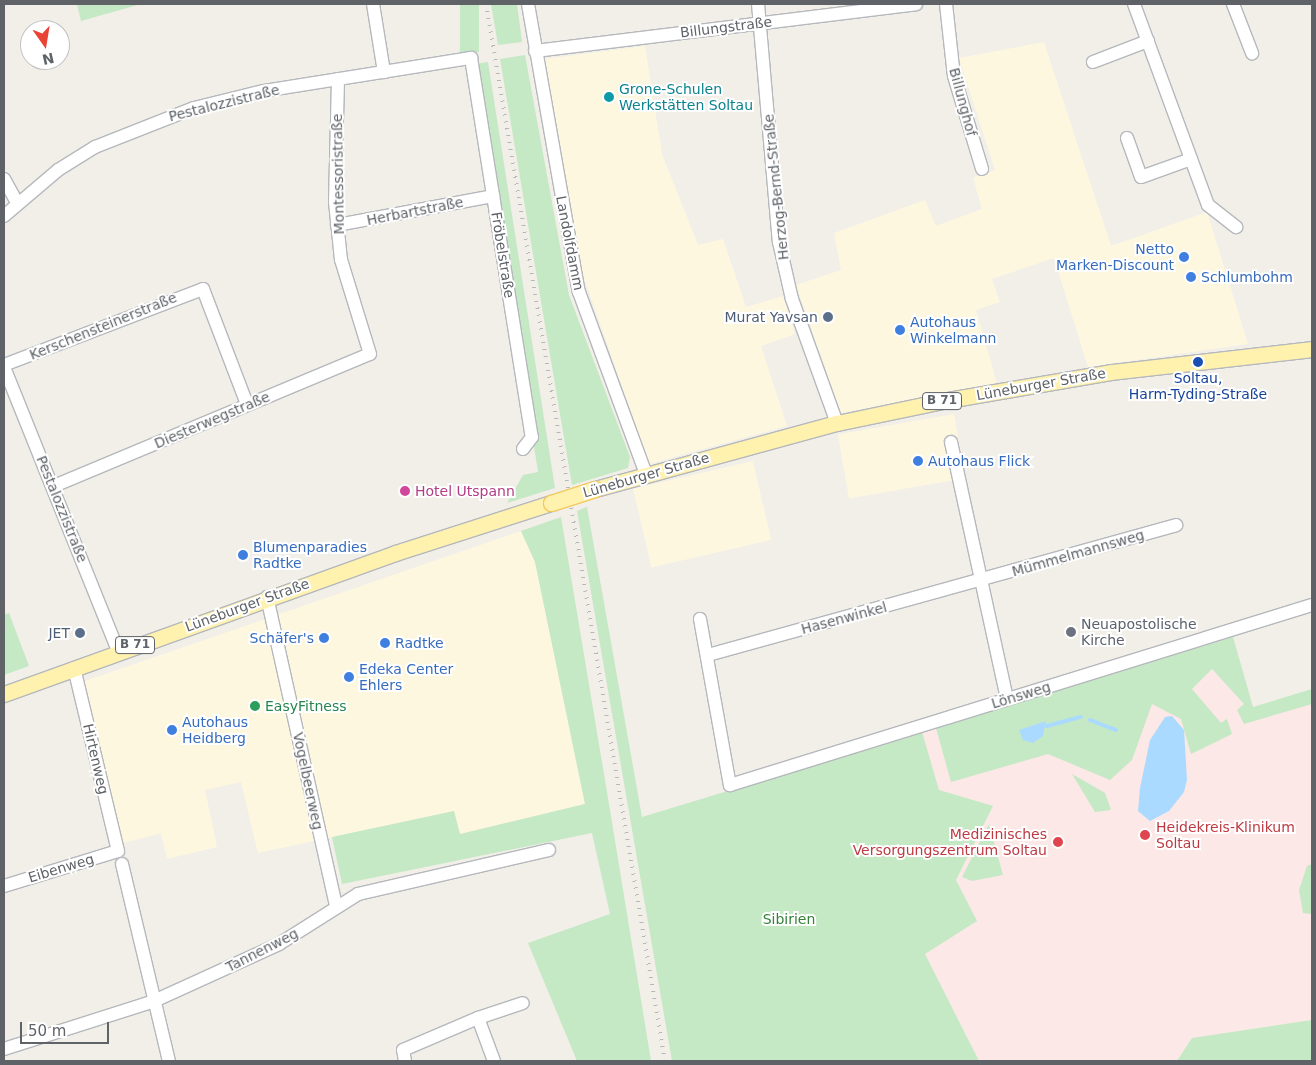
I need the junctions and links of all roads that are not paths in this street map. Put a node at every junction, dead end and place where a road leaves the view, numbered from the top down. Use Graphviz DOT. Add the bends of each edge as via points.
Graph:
graph roads {
  1 [pos="374,4"];
  2 [pos="528,4"];
  3 [pos="758,4"];
  4 [pos="916,4"];
  5 [pos="946,4"];
  6 [pos="1134,4"];
  7 [pos="1233,4"];
  8 [pos="759,23"];
  9 [pos="1148,41"];
  10 [pos="535,51"];
  11 [pos="1252,53"];
  12 [pos="472,58"];
  13 [pos="1093,62"];
  14 [pos="384,72"];
  15 [pos="338,79"];
  16 [pos="1127,138"];
  17 [pos="1191,159"];
  18 [pos="982,169"];
  19 [pos="4,179"];
  20 [pos="493,196"];
  21 [pos="17,202"];
  22 [pos="4,216"];
  23 [pos="336,225"];
  24 [pos="1236,227"];
  25 [pos="1312,348"];
  26 [pos="370,354"];
  27 [pos="4,366"];
  28 [pos="247,404"];
  29 [pos="837,423"];
  30 [pos="951,442"];
  31 [pos="523,449"];
  32 [pos="646,474"];
  33 [pos="54,486"];
  34 [pos="1176,525"];
  35 [pos="979,581"];
  36 [pos="267,597"];
  37 [pos="1312,605"];
  38 [pos="700,618"];
  39 [pos="118,652"];
  40 [pos="708,655"];
  41 [pos="74,668"];
  42 [pos="4,694"];
  43 [pos="1007,699"];
  44 [pos="118,850"];
  45 [pos="548,850"];
  46 [pos="122,864"];
  47 [pos="4,886"];
  48 [pos="336,906"];
  49 [pos="154,1001"];
  50 [pos="523,1003"];
  51 [pos="478,1018"];
  52 [pos="4,1049"];
  53 [pos="169,1061"];
  54 [pos="405,1061"];
  55 [pos="494,1061"];
  1 -- 14 [label="street"];
  2 -- 10 [label="street, Landolfdamm"];
  3 -- 8 [label="street, Herzog-Bernd-Straße"];
  4 -- 8 [label="street, Billungstraße"];
  5 -- 18 [label="street, Billunghof" via="954,76"];
  6 -- 9 [label="street"];
  7 -- 11 [label="street"];
  8 -- 10 [label="street, Billungstraße"];
  8 -- 29 [label="street, Herzog-Bernd-Straße" via="779,242 792,299"];
  9 -- 13 [label="street"];
  9 -- 17 [label="street"];
  10 -- 32 [label="street, Landolfdamm" via="578,292"];
  12 -- 14 [label="street, Pestalozzistraße"];
  12 -- 20 [label="street, Fröbelstraße"];
  14 -- 15 [label="street, Pestalozzistraße"];
  15 -- 21 [label="street, Pestalozzistraße" via="194,108 119,134 58,170"];
  15 -- 23 [label="street, Montessoristraße"];
  16 -- 17 [label="street" via="1142,177"];
  17 -- 24 [label="street" via="1208,206"];
  19 -- 21 [label="street"];
  20 -- 23 [label="street, Herbartstraße"];
  20 -- 31 [label="street, Fröbelstraße" via="532,437"];
  21 -- 22 [label="street, Pestalozzistraße"];
  23 -- 26 [label="street, Montessoristraße" via="349,294"];
  25 -- 29 [label="main road, Lüneburger Straße / B 71" via="1111,372"];
  26 -- 28 [label="street, Diesterwegstraße"];
  27 -- 28 [label="street, Kerschensteinerstraße" via="203,289"];
  27 -- 33 [label="street, Pestalozzistraße"];
  28 -- 33 [label="street, Diesterwegstraße"];
  29 -- 32 [label="main road, Lüneburger Straße / B 71"];
  30 -- 35 [label="street"];
  32 -- 36 [label="main road, Lüneburger Straße / B 71, bridge"];
  33 -- 39 [label="street, Pestalozzistraße"];
  34 -- 35 [label="street, Mümmelmannsweg"];
  35 -- 40 [label="street, Hasenwinkel"];
  35 -- 43 [label="street"];
  36 -- 39 [label="main road, Lüneburger Straße / B 71"];
  36 -- 48 [label="street, Vogelbeerweg"];
  37 -- 43 [label="street, Lönsweg"];
  38 -- 40 [label="street"];
  39 -- 41 [label="main road, Lüneburger Straße / B 71"];
  40 -- 43 [label="street, Lönsweg" via="730,785"];
  41 -- 42 [label="main road, Lüneburger Straße / B 71"];
  41 -- 44 [label="street, Hirtenweg"];
  44 -- 47 [label="street, Eibenweg"];
  45 -- 48 [label="street, Tannenweg" via="375,887"];
  46 -- 49 [label="street"];
  48 -- 49 [label="street, Tannenweg" via="279,944"];
  49 -- 52 [label="street, Tannenweg"];
  49 -- 53 [label="street"];
  50 -- 51 [label="street"];
  51 -- 54 [label="street" via="403,1050"];
  51 -- 55 [label="street"];
}
